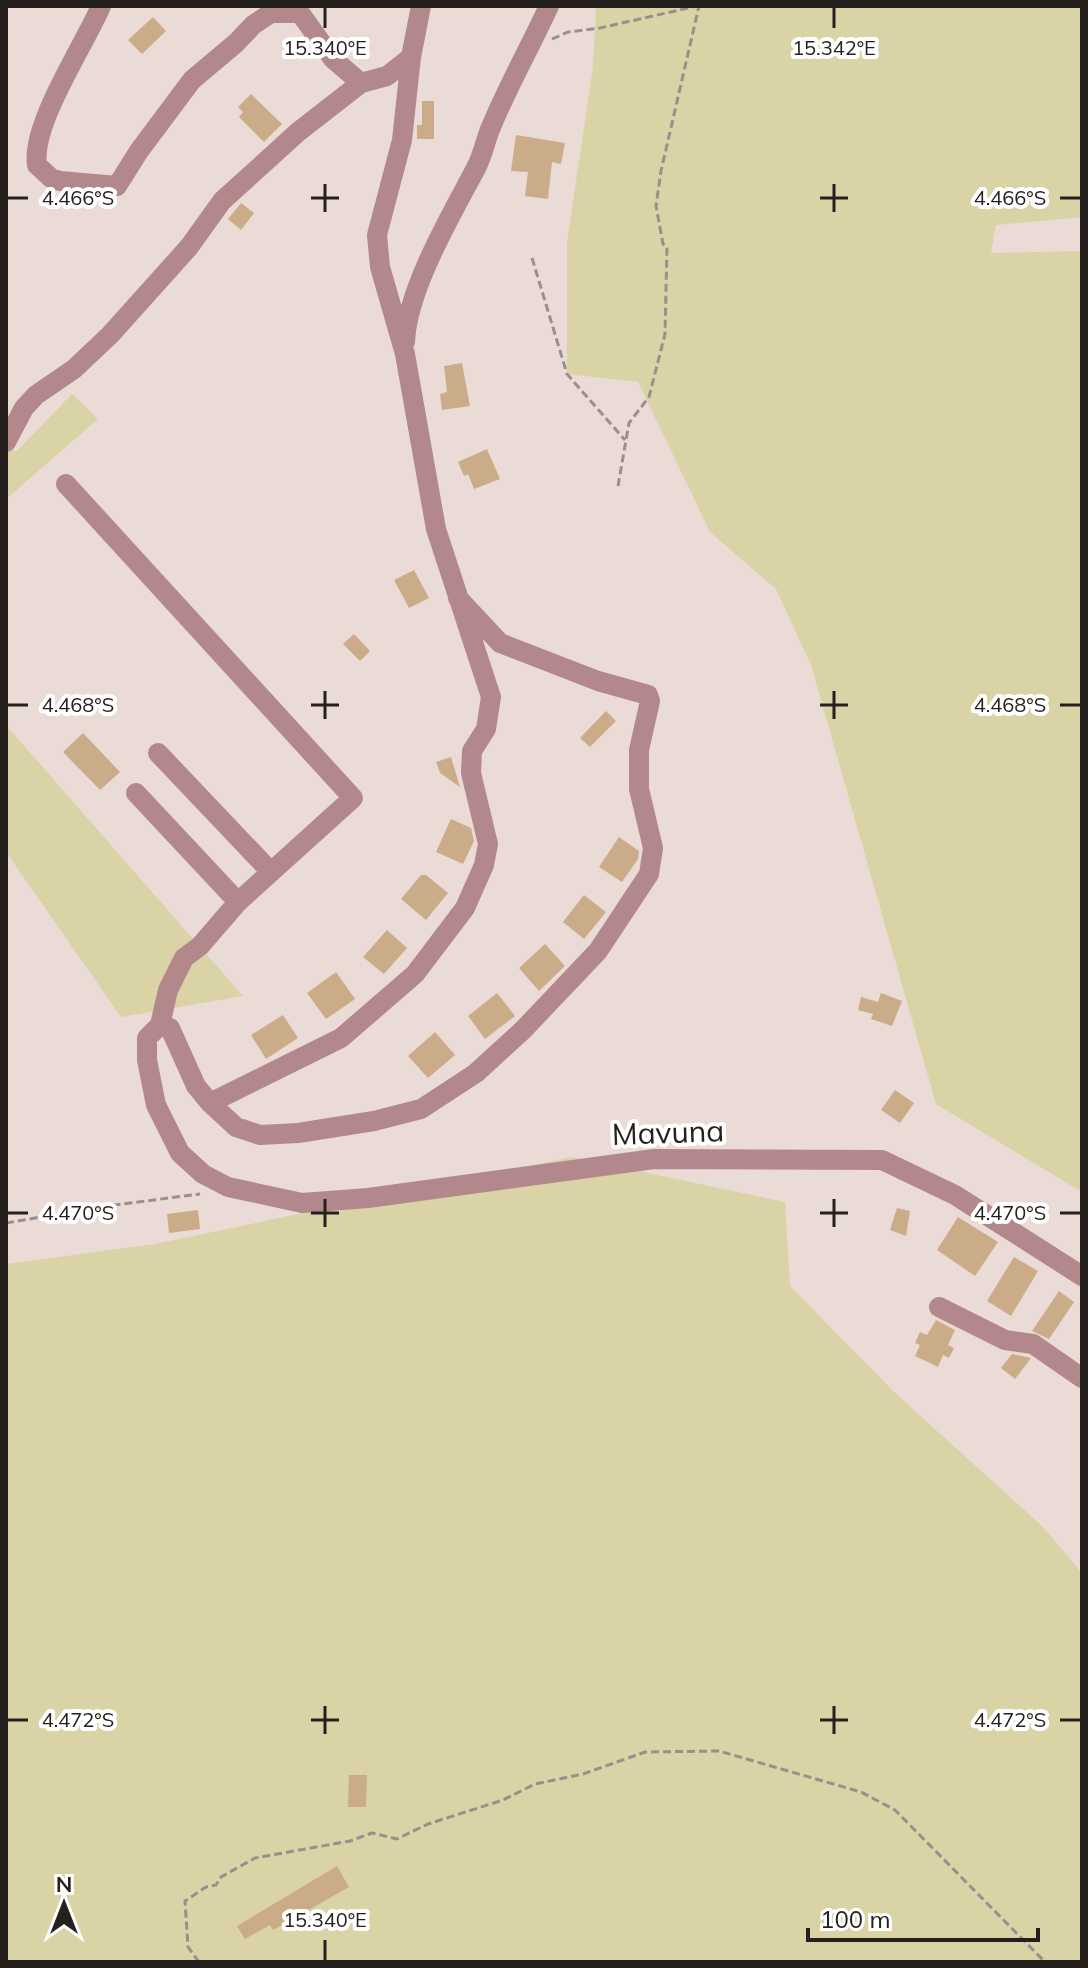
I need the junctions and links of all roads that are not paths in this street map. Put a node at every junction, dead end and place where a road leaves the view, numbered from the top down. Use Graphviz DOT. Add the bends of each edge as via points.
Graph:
graph roads {
  1 [pos="101,6"];
  2 [pos="421,6"];
  3 [pos="549,6"];
  4 [pos="298,10"];
  5 [pos="411,57"];
  6 [pos="361,83"];
  7 [pos="405,354"];
  8 [pos="6,442"];
  9 [pos="66,484"];
  10 [pos="458,598"];
  11 [pos="158,753"];
  12 [pos="136,793"];
  13 [pos="270,871"];
  14 [pos="238,902"];
  15 [pos="160,1025"];
  16 [pos="210,1103"];
  17 [pos="1082,1276"];
  18 [pos="939,1307"];
  19 [pos="1082,1378"];
  1 -- 4 [label="street" via="41,129 35,155 37,165 51,178 112,187 192,80 271,13"];
  2 -- 5 [label="street"];
  3 -- 7 [label="street" via="420,284 405,328"];
  4 -- 6 [label="street" via="333,59"];
  5 -- 6 [label="street" via="387,76"];
  5 -- 7 [label="street" via="402,140 377,235 380,267"];
  6 -- 8 [label="street" via="222,201 189,247 110,335 24,408"];
  7 -- 10 [label="street" via="436,529"];
  9 -- 13 [label="street" via="353,798"];
  10 -- 16 [label="street" via="491,697 486,729 472,751 471,773 488,844 465,908 415,974 341,1038"];
  10 -- 16 [label="street" via="500,643 648,695 639,789 653,848 649,874 598,951 523,1030 476,1073 421,1109 374,1121 260,1135 236,1127"];
  11 -- 13 [label="street"];
  12 -- 14 [label="street"];
  13 -- 14 [label="street"];
  14 -- 15 [label="street" via="184,958 168,990"];
  15 -- 16 [label="street" via="170,1028 196,1086"];
  15 -- 17 [label="street, Mavuna" via="147,1038 156,1105 180,1153 228,1187 302,1203 654,1159 882,1160 955,1195"];
  18 -- 19 [label="street" via="1005,1340 1033,1344"];
}
